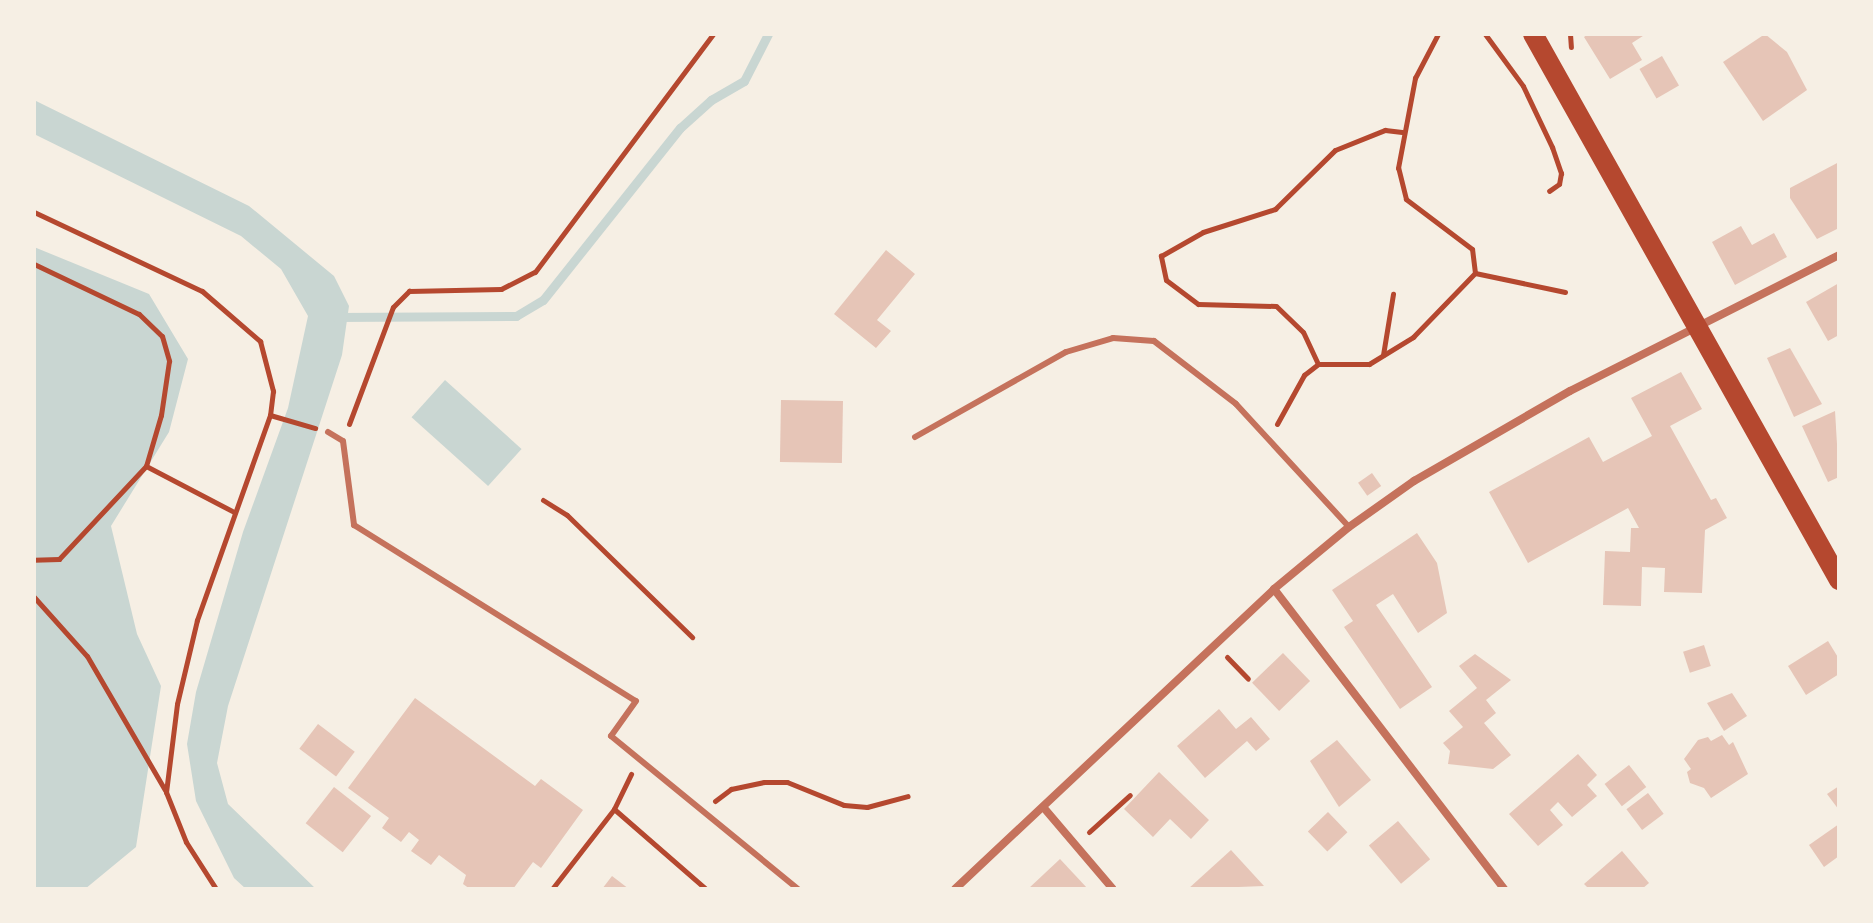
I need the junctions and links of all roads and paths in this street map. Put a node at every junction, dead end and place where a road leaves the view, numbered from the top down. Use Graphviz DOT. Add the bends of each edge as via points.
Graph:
graph roads {
  1 [pos="713,34"];
  2 [pos="1438,34"];
  3 [pos="1485,34"];
  4 [pos="1533,34"];
  5 [pos="1402,132"];
  6 [pos="1549,191"];
  7 [pos="34,212"];
  8 [pos="1839,255"];
  9 [pos="34,264"];
  10 [pos="1475,273"];
  11 [pos="1565,292"];
  12 [pos="1393,294"];
  13 [pos="1700,324"];
  14 [pos="1382,356"];
  15 [pos="1318,364"];
  16 [pos="270,415"];
  17 [pos="291,421"];
  18 [pos="328,432"];
  19 [pos="915,437"];
  20 [pos="343,441"];
  21 [pos="1269,441"];
  22 [pos="146,466"];
  23 [pos="543,500"];
  24 [pos="234,512"];
  25 [pos="1349,527"];
  26 [pos="34,560"];
  27 [pos="1839,580"];
  28 [pos="1274,589"];
  29 [pos="34,597"];
  30 [pos="692,637"];
  31 [pos="1216,644"];
  32 [pos="1248,679"];
  33 [pos="638,758"];
  34 [pos="166,792"];
  35 [pos="1130,795"];
  36 [pos="908,796"];
  37 [pos="1044,808"];
  38 [pos="614,809"];
  39 [pos="701,811"];
  40 [pos="1075,845"];
  41 [pos="216,889"];
  42 [pos="552,889"];
  43 [pos="706,889"];
  44 [pos="798,889"];
  45 [pos="955,889"];
  46 [pos="1113,889"];
  47 [pos="1504,889"];
  1 -- 20 [label="path" via="535,272 501,289 409,291 393,307"];
  2 -- 5 [label="path" via="1415,78"];
  3 -- 6 [label="path" via="1523,86 1552,147 1561,173 1559,184"];
  4 -- 13 [label="main road"];
  5 -- 10 [label="path" via="1398,168 1406,199 1472,249"];
  5 -- 15 [label="path" via="1385,130 1335,150 1275,209 1203,232 1161,256 1166,280 1198,304 1276,306 1303,332"];
  7 -- 16 [label="path" via="202,291 233,316 260,341 273,391"];
  8 -- 13 [label="street"];
  9 -- 22 [label="path" via="139,314 162,336 169,361"];
  10 -- 11 [label="path"];
  10 -- 14 [label="path" via="1413,337"];
  12 -- 14 [label="path"];
  13 -- 25 [label="street" via="1414,481"];
  13 -- 27 [label="main road"];
  14 -- 15 [label="path" via="1369,364"];
  15 -- 21 [label="path" via="1304,375"];
  16 -- 17 [label="path"];
  16 -- 24 [label="path"];
  18 -- 20 [label="lane"];
  19 -- 21 [label="lane" via="1066,352 1113,338 1154,341 1192,365"];
  20 -- 33 [label="lane" via="354,525 636,701 611,736"];
  21 -- 25 [label="lane"];
  22 -- 24 [label="path"];
  22 -- 26 [label="path" via="59,559"];
  23 -- 30 [label="path" via="567,515"];
  24 -- 34 [label="path" via="193,634"];
  25 -- 28 [label="street"];
  28 -- 31 [label="street"];
  28 -- 47 [label="street"];
  29 -- 34 [label="path" via="87,656"];
  31 -- 32 [label="path"];
  31 -- 37 [label="street"];
  33 -- 38 [label="path"];
  33 -- 39 [label="lane"];
  34 -- 41 [label="path" via="186,842"];
  35 -- 40 [label="path"];
  36 -- 39 [label="path" via="867,807 844,805 787,782 764,782 731,789"];
  37 -- 40 [label="street"];
  37 -- 45 [label="street"];
  38 -- 42 [label="path"];
  38 -- 43 [label="path"];
  39 -- 44 [label="lane"];
  40 -- 46 [label="street"];
}
